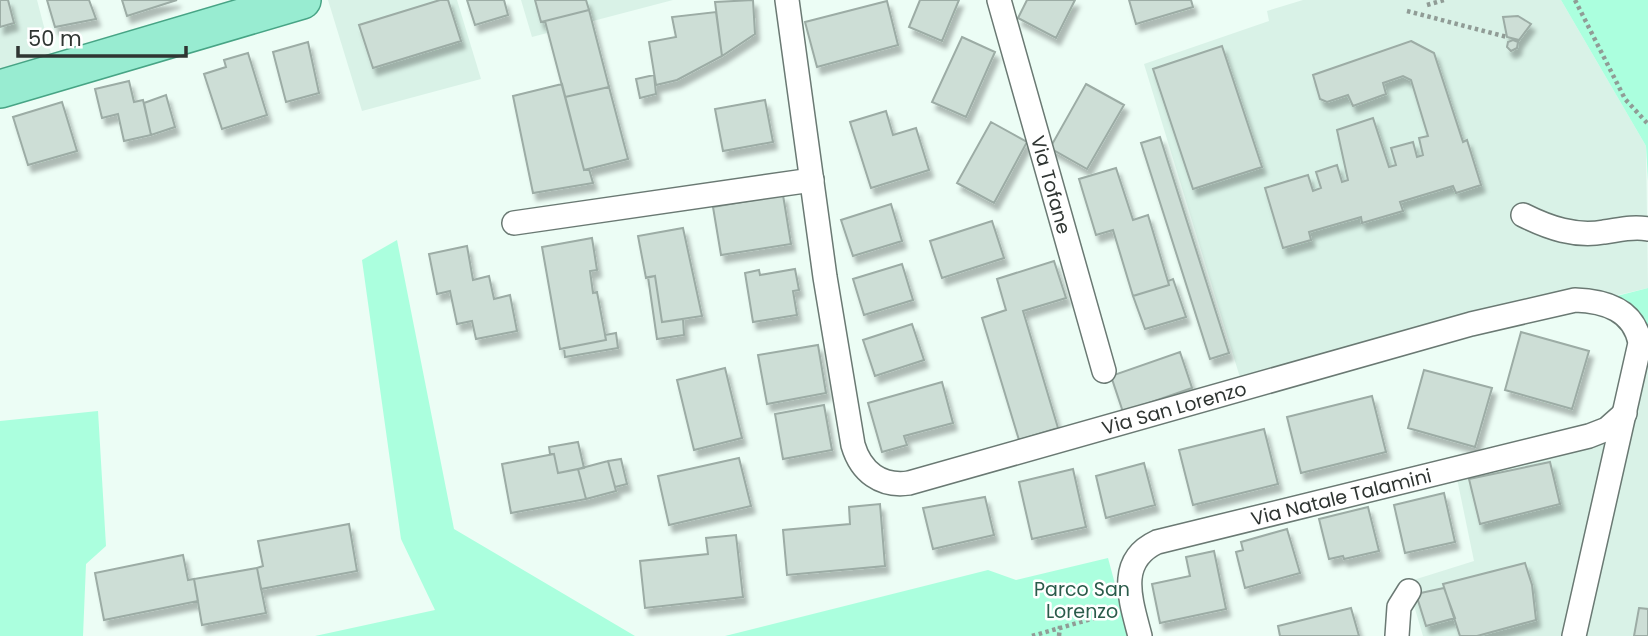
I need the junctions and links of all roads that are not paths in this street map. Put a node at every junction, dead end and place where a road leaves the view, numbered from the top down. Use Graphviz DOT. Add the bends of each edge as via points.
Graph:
graph roads {
  1 [pos="302,0"];
  2 [pos="787,0"];
  3 [pos="999,0"];
  4 [pos="263,6"];
  5 [pos="0,89"];
  6 [pos="811,180"];
  7 [pos="1523,215"];
  8 [pos="514,223"];
  9 [pos="1648,229"];
  10 [pos="1643,331"];
  11 [pos="1104,371"];
  12 [pos="1625,413"];
  13 [pos="1409,591"];
  14 [pos="1140,636"];
  15 [pos="1397,636"];
  16 [pos="1574,636"];
  1 -- 4 [label="main road"];
  2 -- 6 [label="street, Via San Lorenzo"];
  3 -- 11 [label="street, Via Tofane"];
  4 -- 5 [label="main road"];
  6 -- 8 [label="street"];
  6 -- 10 [label="street, Via San Lorenzo" via="853,445 863,467 896,485 1471,324 1575,300 1616,309"];
  7 -- 9 [label="street" via="1555,229 1584,234"];
  10 -- 12 [label="street, Via San Lorenzo"];
  12 -- 14 [label="street, Via Natale Talamini" via="1607,429 1589,436 1157,542 1142,551 1130,571"];
  12 -- 16 [label="street, Via San Lorenzo"];
  13 -- 15 [label="street" via="1399,607"];
}
